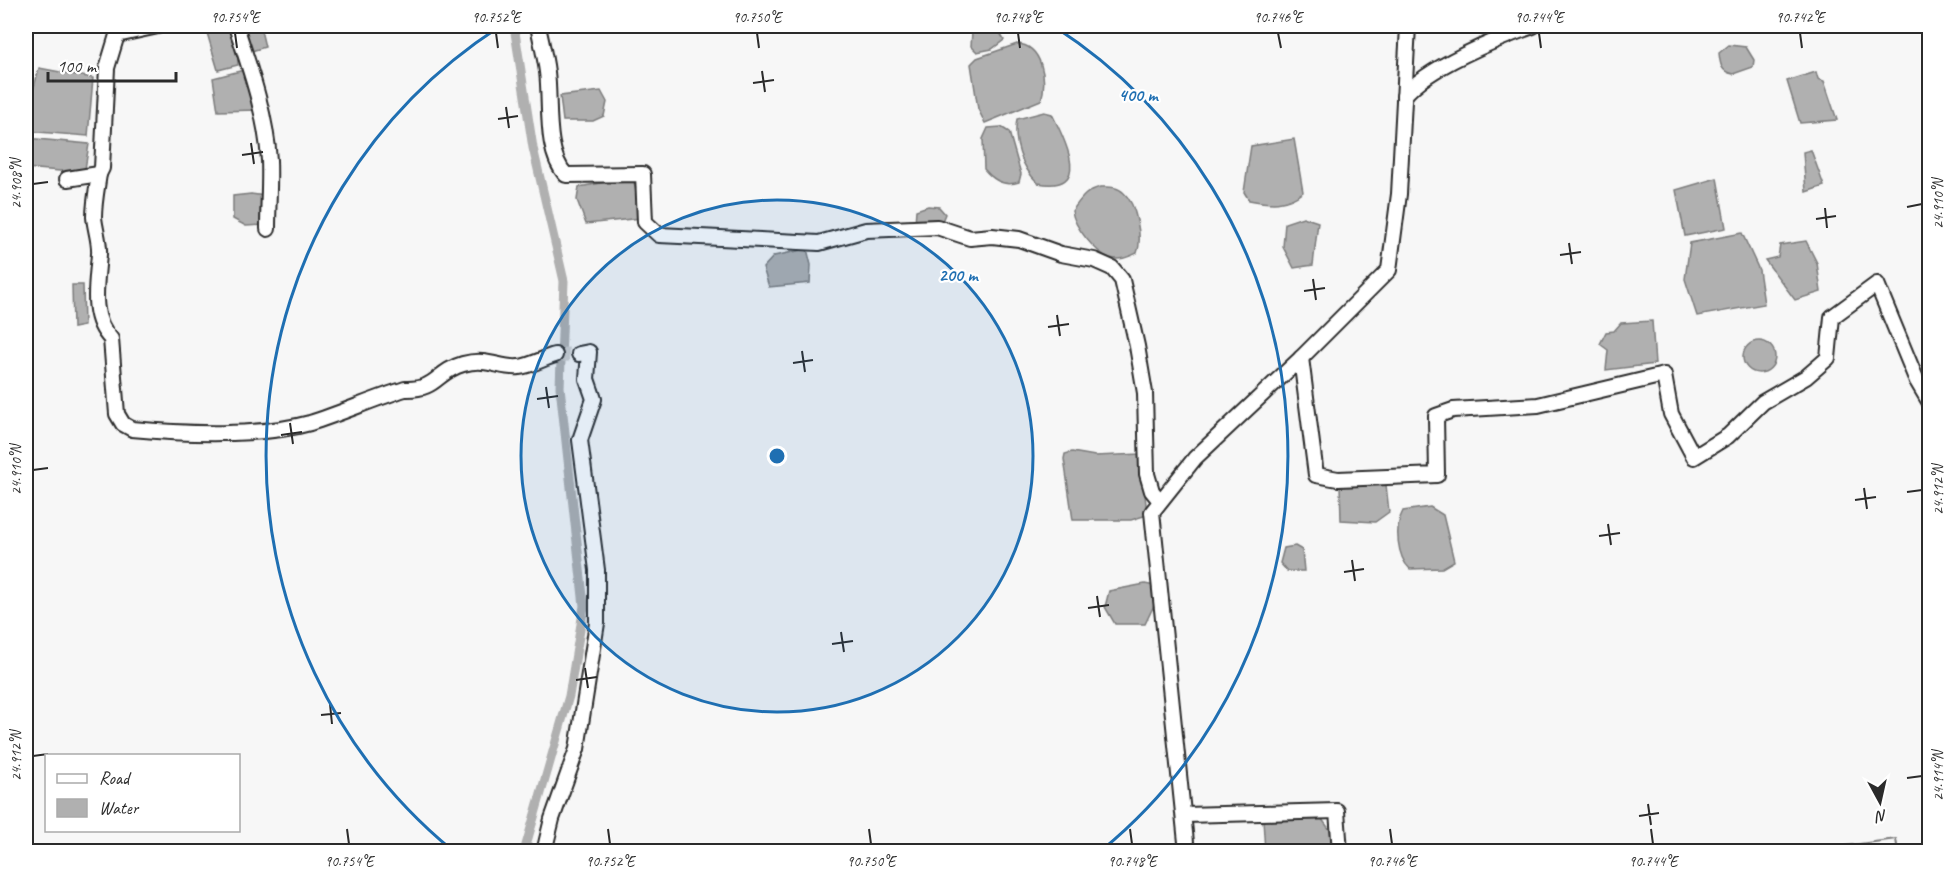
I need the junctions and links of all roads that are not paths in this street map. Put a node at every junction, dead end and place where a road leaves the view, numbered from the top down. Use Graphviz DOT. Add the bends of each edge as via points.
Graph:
graph roads {
  1 [pos="158,26"];
  2 [pos="236,26"];
  3 [pos="538,26"];
  4 [pos="1408,26"];
  5 [pos="1533,26"];
  6 [pos="1404,96"];
  7 [pos="99,174"];
  8 [pos="67,179"];
  9 [pos="268,229"];
  10 [pos="579,354"];
  11 [pos="555,355"];
  12 [pos="1301,358"];
  13 [pos="1929,403"];
  14 [pos="1160,501"];
  15 [pos="1185,815"];
  16 [pos="544,852"];
  17 [pos="1187,852"];
  18 [pos="1340,852"];
  1 -- 7 [label="street" via="117,35 107,68"];
  2 -- 9 [label="street" via="265,134"];
  3 -- 14 [label="street" via="547,68 550,136 557,166 566,175 643,174 645,222 658,235 819,243 866,230 937,227 970,238 1019,239 1112,268 1122,280 1137,346 1144,393 1147,474"];
  4 -- 6 [label="street"];
  5 -- 6 [label="street" via="1503,36 1415,83"];
  6 -- 12 [label="street" via="1399,194 1389,270"];
  7 -- 8 [label="street"];
  7 -- 11 [label="street" via="94,217 99,254 95,277 98,320 100,329 111,339 117,414 132,429 211,432 309,423 405,388 421,389 435,383 441,373 460,365 482,360 519,367"];
  10 -- 16 [label="street" via="589,352 587,379 594,399 580,440 597,570 597,622 577,749"];
  12 -- 13 [label="street" via="1316,475 1338,479 1437,475 1436,416 1453,410 1538,405 1664,375 1671,414 1694,458 1728,436 1763,402 1806,377 1828,358 1832,317 1877,285"];
  12 -- 14 [label="street" via="1195,458"];
  14 -- 15 [label="street" via="1152,512"];
  15 -- 17 [label="street"];
  15 -- 18 [label="street" via="1337,811"];
}
